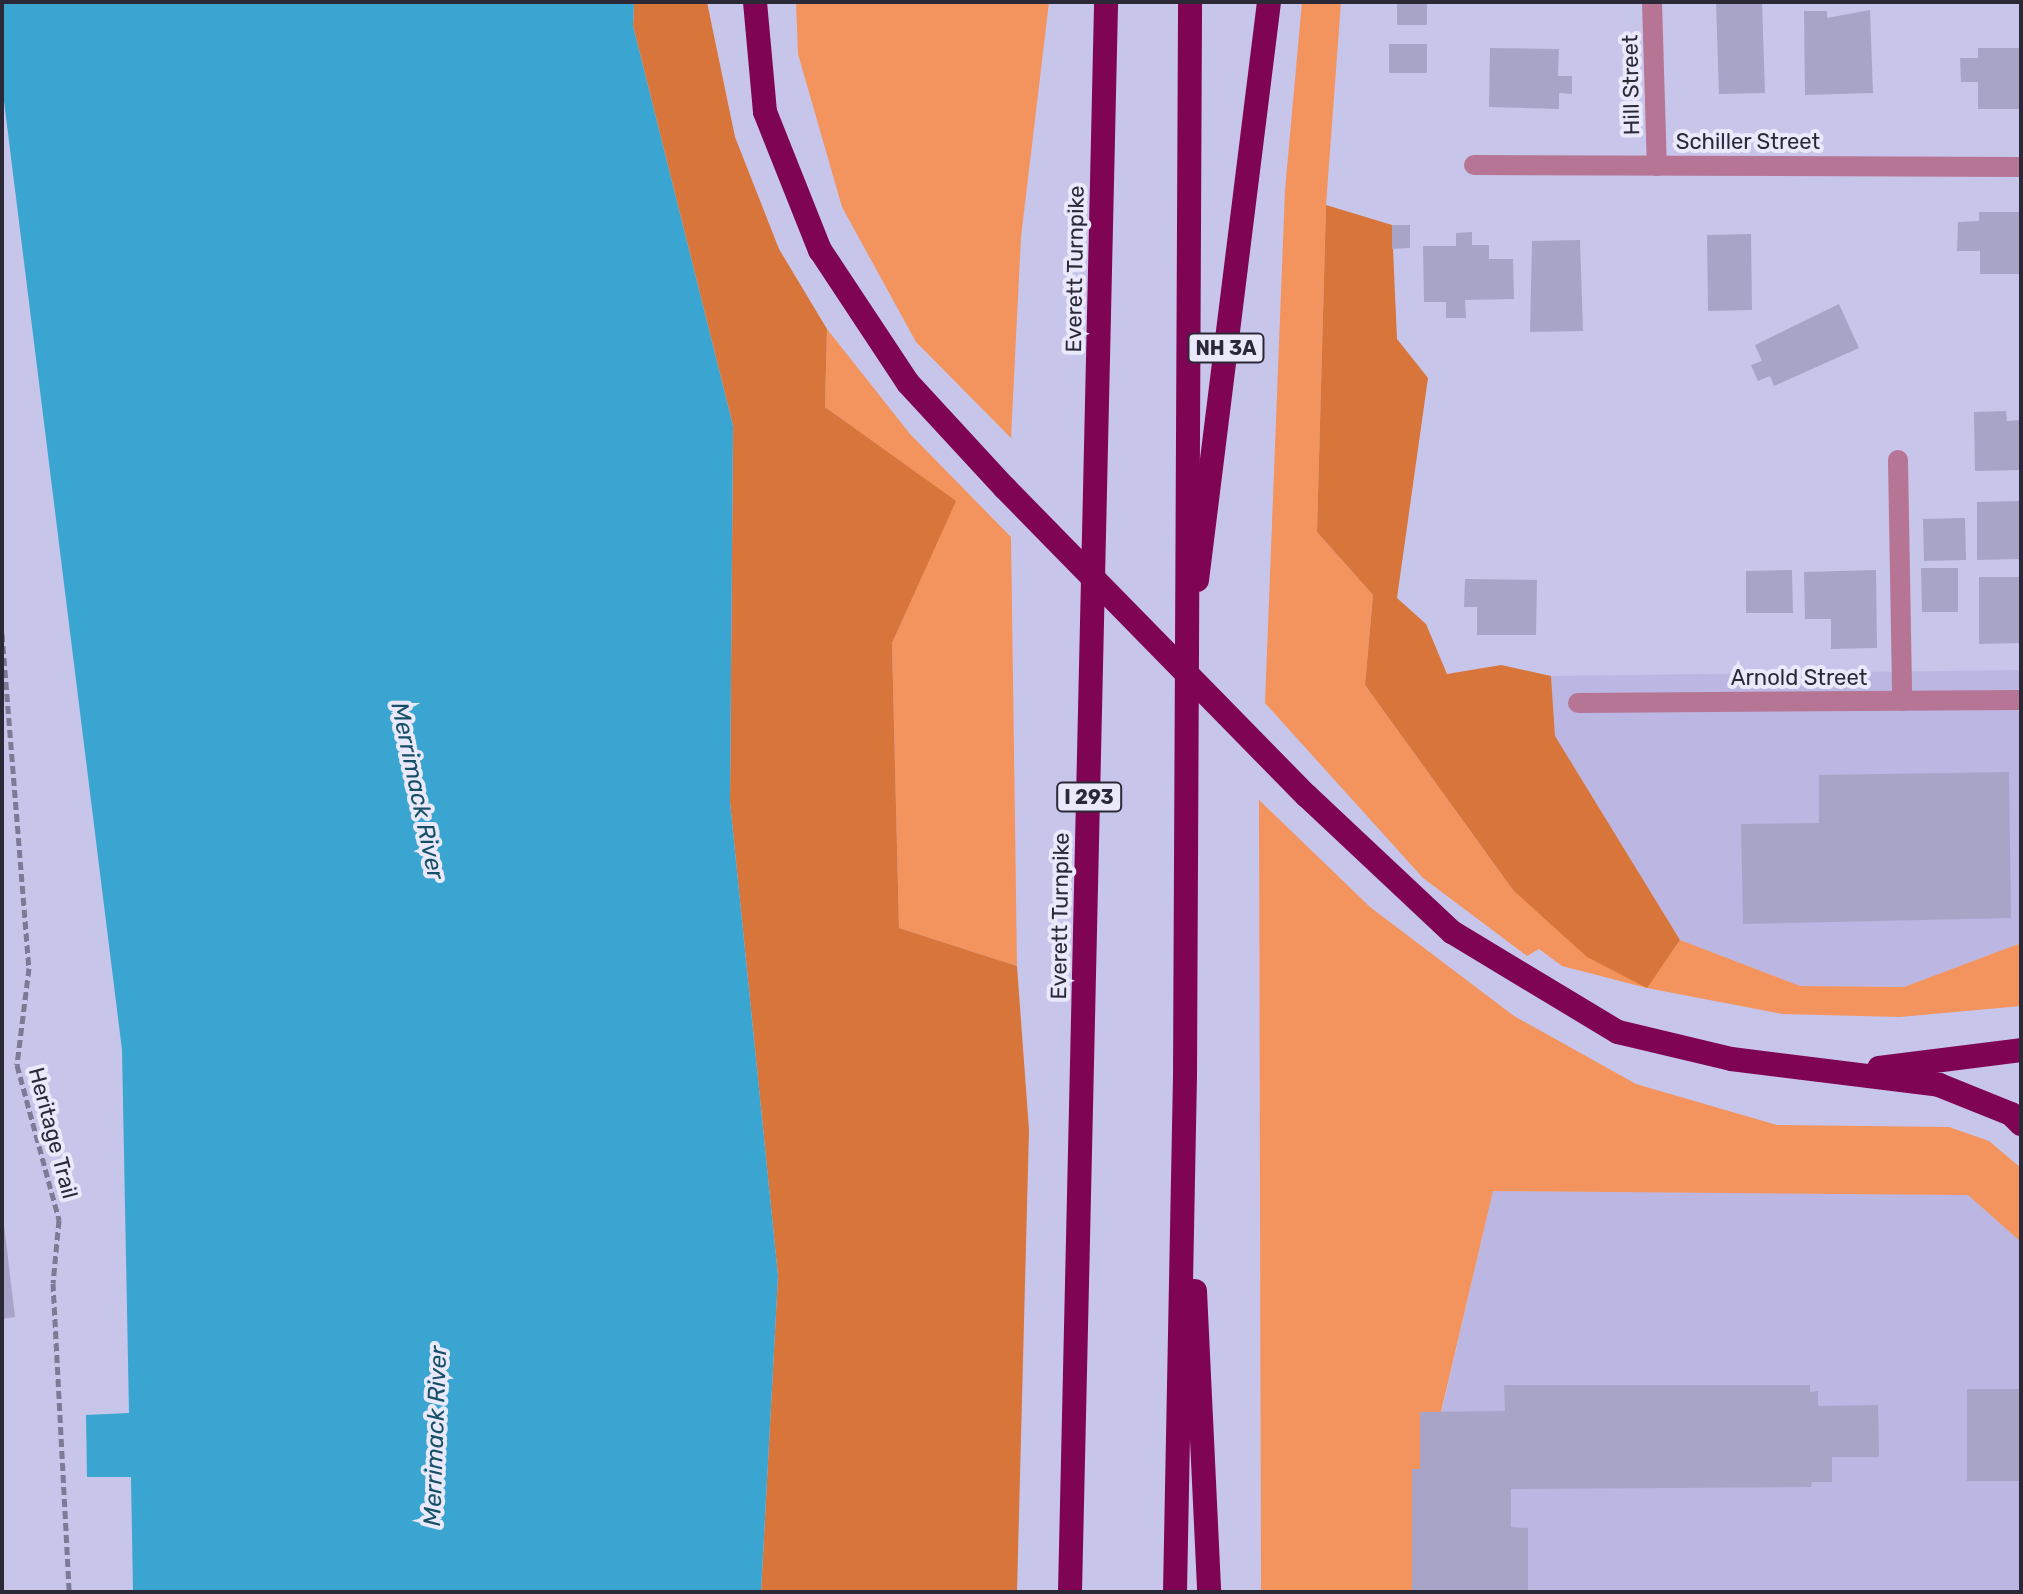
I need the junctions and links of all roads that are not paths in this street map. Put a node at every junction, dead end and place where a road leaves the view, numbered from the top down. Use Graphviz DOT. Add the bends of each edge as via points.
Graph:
graph roads {
  1 [pos="755,2"];
  2 [pos="1106,2"];
  3 [pos="1190,2"];
  4 [pos="1269,2"];
  5 [pos="1652,2"];
  6 [pos="1474,165"];
  7 [pos="1657,166"];
  8 [pos="2021,167"];
  9 [pos="1898,460"];
  10 [pos="1183,694"];
  11 [pos="2021,700"];
  12 [pos="1902,701"];
  13 [pos="1578,703"];
  14 [pos="2021,1050"];
  15 [pos="1853,1072"];
  16 [pos="1185,1075"];
  17 [pos="2021,1124"];
  18 [pos="1070,1592"];
  19 [pos="1175,1592"];
  20 [pos="1209,1592"];
  1 -- 15 [label="highway, bridge" via="765,112 820,250 908,383 1307,796 1452,932 1618,1032 1731,1059"];
  2 -- 18 [label="highway, Everett Turnpike / I 293"];
  3 -- 10 [label="highway"];
  4 -- 10 [label="highway, NH 3A"];
  5 -- 7 [label="street, Hill Street"];
  6 -- 7 [label="street, Schiller Street"];
  7 -- 8 [label="street, Schiller Street"];
  9 -- 12 [label="street"];
  10 -- 16 [label="highway"];
  11 -- 12 [label="street, Arnold Street"];
  12 -- 13 [label="street, Arnold Street"];
  14 -- 15 [label="highway"];
  15 -- 17 [label="highway" via="1939,1085 2011,1114"];
  16 -- 19 [label="highway"];
  16 -- 20 [label="highway"];
}
